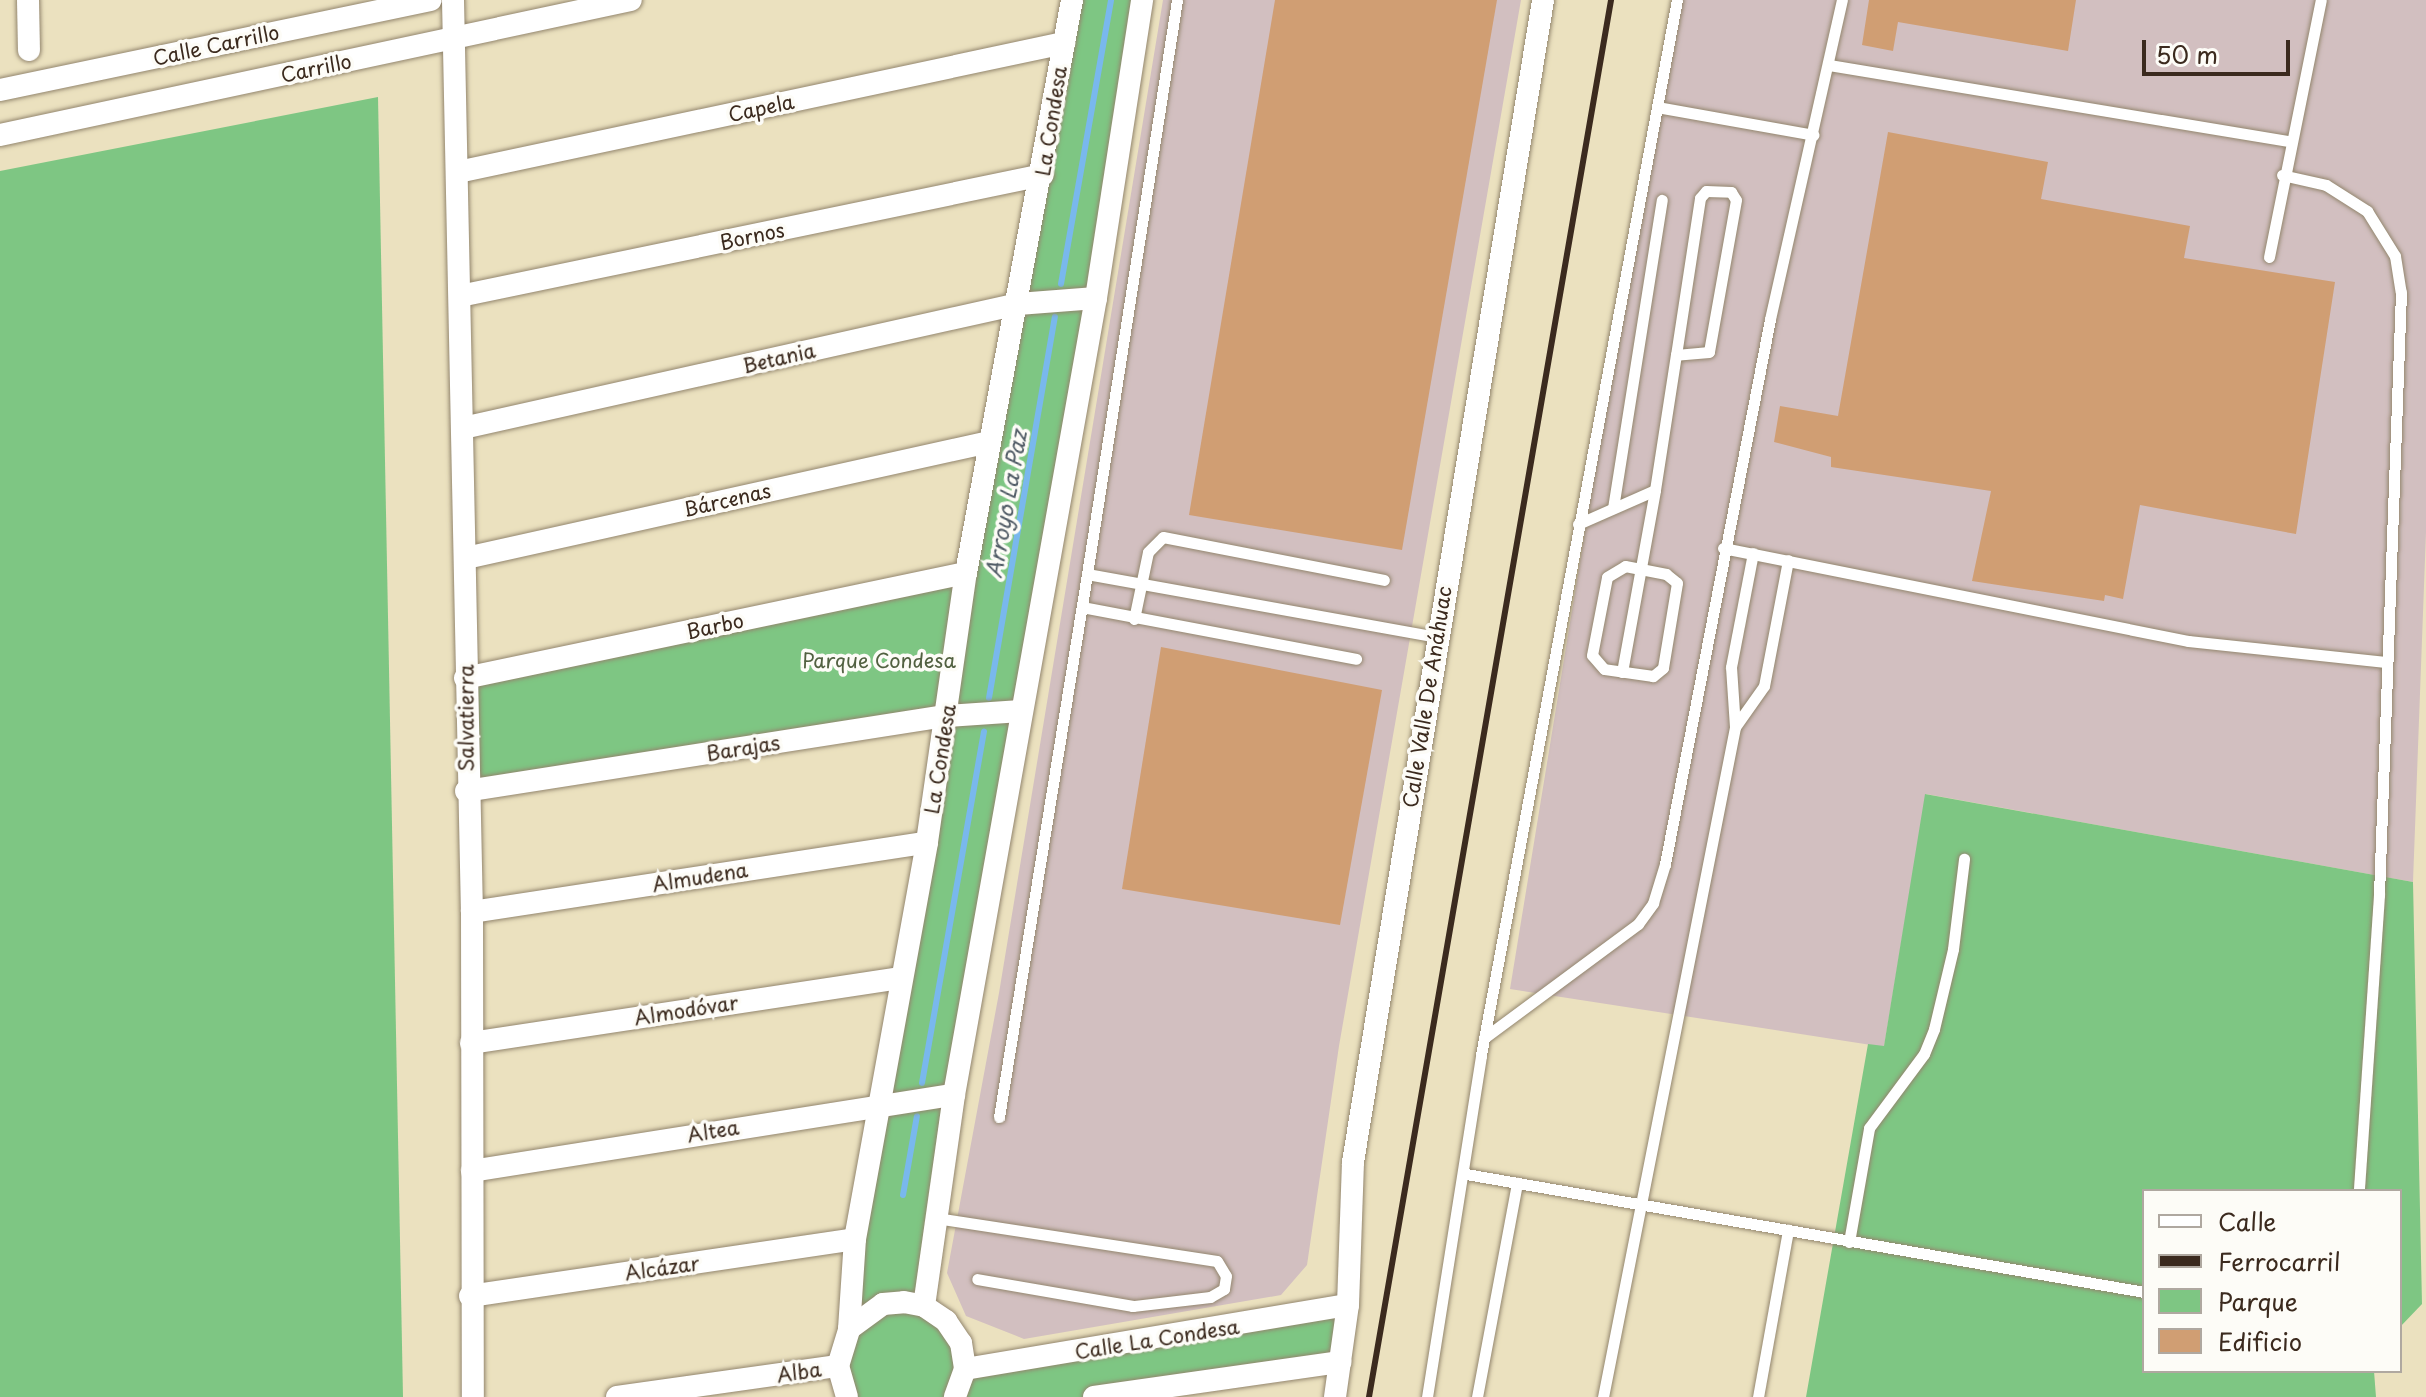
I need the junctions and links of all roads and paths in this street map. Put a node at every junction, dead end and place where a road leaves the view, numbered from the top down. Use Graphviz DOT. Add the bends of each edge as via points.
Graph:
graph roads {
  1 [pos="28,0"];
  2 [pos="431,0"];
  3 [pos="453,0"];
  4 [pos="631,0"];
  5 [pos="1072,0"];
  6 [pos="1142,0"];
  7 [pos="1177,0"];
  8 [pos="1543,0"];
  9 [pos="1677,0"];
  10 [pos="1842,0"];
  11 [pos="2321,0"];
  12 [pos="457,38"];
  13 [pos="1064,43"];
  14 [pos="29,50"];
  15 [pos="1829,65"];
  16 [pos="0,90"];
  17 [pos="1657,107"];
  18 [pos="0,135"];
  19 [pos="1814,135"];
  20 [pos="2289,141"];
  21 [pos="458,172"];
  22 [pos="1043,175"];
  23 [pos="2282,175"];
  24 [pos="1662,200"];
  25 [pos="2269,257"];
  26 [pos="460,296"];
  27 [pos="1096,298"];
  28 [pos="1018,304"];
  29 [pos="1676,355"];
  30 [pos="463,428"];
  31 [pos="989,442"];
  32 [pos="1655,490"];
  33 [pos="1613,508"];
  34 [pos="1578,524"];
  35 [pos="1723,548"];
  36 [pos="1753,553"];
  37 [pos="466,558"];
  38 [pos="1788,560"];
  39 [pos="1641,569"];
  40 [pos="966,573"];
  41 [pos="1087,574"];
  42 [pos="1384,580"];
  43 [pos="1139,583"];
  44 [pos="1082,607"];
  45 [pos="1134,619"];
  46 [pos="1436,637"];
  47 [pos="1356,659"];
  48 [pos="2385,662"];
  49 [pos="1622,672"];
  50 [pos="465,678"];
  51 [pos="1021,711"];
  52 [pos="947,716"];
  53 [pos="1735,727"];
  54 [pos="466,791"];
  55 [pos="927,842"];
  56 [pos="1964,859"];
  57 [pos="472,912"];
  58 [pos="900,978"];
  59 [pos="1484,1038"];
  60 [pos="471,1043"];
  61 [pos="954,1095"];
  62 [pos="877,1104"];
  63 [pos="999,1117"];
  64 [pos="472,1171"];
  65 [pos="1466,1174"];
  66 [pos="1517,1183"];
  67 [pos="2359,1189"];
  68 [pos="1640,1204"];
  69 [pos="936,1218"];
  70 [pos="1788,1230"];
  71 [pos="855,1239"];
  72 [pos="1849,1242"];
  73 [pos="977,1279"];
  74 [pos="2142,1292"];
  75 [pos="470,1296"];
  76 [pos="1348,1305"];
  77 [pos="924,1306"];
  78 [pos="849,1329"];
  79 [pos="1341,1362"];
  80 [pos="838,1366"];
  81 [pos="965,1369"];
  82 [pos="473,1397"];
  83 [pos="617,1397"];
  84 [pos="847,1397"];
  85 [pos="955,1397"];
  86 [pos="1094,1397"];
  87 [pos="1335,1397"];
  88 [pos="1427,1397"];
  89 [pos="1477,1397"];
  90 [pos="1603,1397"];
  91 [pos="1758,1397"];
  1 -- 14 [label="street"];
  2 -- 16 [label="street, Calle Carrillo"];
  3 -- 12 [label="street"];
  4 -- 12 [label="street, Carrillo"];
  5 -- 13 [label="street, La Condesa"];
  6 -- 27 [label="street"];
  7 -- 41 [label="lane"];
  8 -- 46 [label="street, Calle Valle De Anáhuac"];
  9 -- 17 [label="lane"];
  10 -- 15 [label="lane"];
  11 -- 20 [label="lane"];
  12 -- 18 [label="street, Carrillo"];
  12 -- 21 [label="street, Salvatierra"];
  13 -- 21 [label="street, Capela"];
  13 -- 22 [label="street, La Condesa"];
  15 -- 19 [label="lane"];
  15 -- 20 [label="lane"];
  17 -- 19 [label="lane"];
  17 -- 34 [label="lane"];
  19 -- 35 [label="lane"];
  20 -- 23 [label="lane"];
  21 -- 26 [label="street, Salvatierra"];
  22 -- 26 [label="street, Bornos"];
  22 -- 28 [label="street, La Condesa"];
  23 -- 25 [label="lane"];
  23 -- 48 [label="lane" via="2333,188 2367,211 2388,239 2399,274"];
  24 -- 33 [label="lane"];
  26 -- 30 [label="street, Salvatierra"];
  27 -- 28 [label="street, Betania"];
  27 -- 51 [label="street"];
  28 -- 30 [label="street, Betania"];
  28 -- 31 [label="street, La Condesa"];
  29 -- 29 [label="lane" via="1709,352 1736,200 1731,192 1706,191 1700,198"];
  29 -- 32 [label="lane"];
  30 -- 37 [label="street, Salvatierra"];
  31 -- 37 [label="street, Bárcenas"];
  31 -- 40 [label="street, La Condesa"];
  32 -- 33 [label="lane"];
  32 -- 39 [label="lane"];
  33 -- 34 [label="lane"];
  34 -- 59 [label="lane"];
  35 -- 36 [label="lane"];
  35 -- 59 [label="lane" via="1665,864 1653,903 1638,924"];
  36 -- 38 [label="lane"];
  36 -- 53 [label="lane" via="1731,667"];
  37 -- 50 [label="street, Salvatierra"];
  38 -- 48 [label="lane" via="2189,641"];
  38 -- 53 [label="lane" via="1764,686"];
  39 -- 49 [label="lane"];
  39 -- 49 [label="lane" via="1625,566 1609,573 1593,648 1599,666"];
  39 -- 49 [label="lane" via="1666,574 1677,583 1663,668 1653,676"];
  40 -- 50 [label="street, Barbo"];
  40 -- 52 [label="street, La Condesa"];
  41 -- 43 [label="lane"];
  41 -- 44 [label="lane"];
  42 -- 43 [label="lane" via="1163,537 1148,552"];
  43 -- 45 [label="lane"];
  43 -- 46 [label="lane"];
  44 -- 45 [label="lane"];
  44 -- 63 [label="lane"];
  45 -- 47 [label="lane"];
  46 -- 76 [label="street, Calle Valle De Anáhuac" via="1353,1162"];
  48 -- 67 [label="lane" via="2379,895"];
  50 -- 54 [label="street, Salvatierra"];
  51 -- 52 [label="street, Barajas"];
  51 -- 61 [label="street"];
  52 -- 54 [label="street, Barajas"];
  52 -- 55 [label="street, La Condesa"];
  53 -- 68 [label="lane"];
  54 -- 57 [label="street, Salvatierra"];
  55 -- 57 [label="street, Almudena"];
  55 -- 58 [label="street, La Condesa"];
  56 -- 72 [label="lane" via="1953,949 1934,1029 1918,1062 1869,1128"];
  57 -- 60 [label="street, Salvatierra"];
  58 -- 60 [label="street, Almodóvar"];
  58 -- 62 [label="street, La Condesa"];
  59 -- 65 [label="lane"];
  60 -- 64 [label="street, Salvatierra"];
  61 -- 62 [label="street, Altea"];
  61 -- 69 [label="street"];
  62 -- 64 [label="street, Altea"];
  62 -- 71 [label="street, La Condesa"];
  64 -- 75 [label="street, Salvatierra"];
  65 -- 66 [label="lane"];
  65 -- 88 [label="lane"];
  66 -- 68 [label="lane"];
  66 -- 89 [label="lane"];
  68 -- 70 [label="lane"];
  68 -- 90 [label="lane"];
  69 -- 73 [label="lane" via="1217,1261 1226,1276 1224,1289 1210,1297 1133,1306"];
  69 -- 77 [label="street"];
  70 -- 72 [label="lane"];
  70 -- 91 [label="lane"];
  71 -- 75 [label="street, Alcázar"];
  71 -- 78 [label="street, La Condesa"];
  72 -- 74 [label="lane"];
  75 -- 82 [label="street, Salvatierra"];
  76 -- 79 [label="street, Calle Valle De Anáhuac"];
  76 -- 81 [label="street, Calle La Condesa"];
  77 -- 78 [label="street" via="883,1304"];
  77 -- 81 [label="street" via="954,1332"];
  78 -- 80 [label="street, La Condesa"];
  79 -- 86 [label="street"];
  79 -- 87 [label="street, Calle Valle De Anáhuac"];
  80 -- 83 [label="street, Alba"];
  80 -- 84 [label="street"];
  81 -- 85 [label="street"];
}
